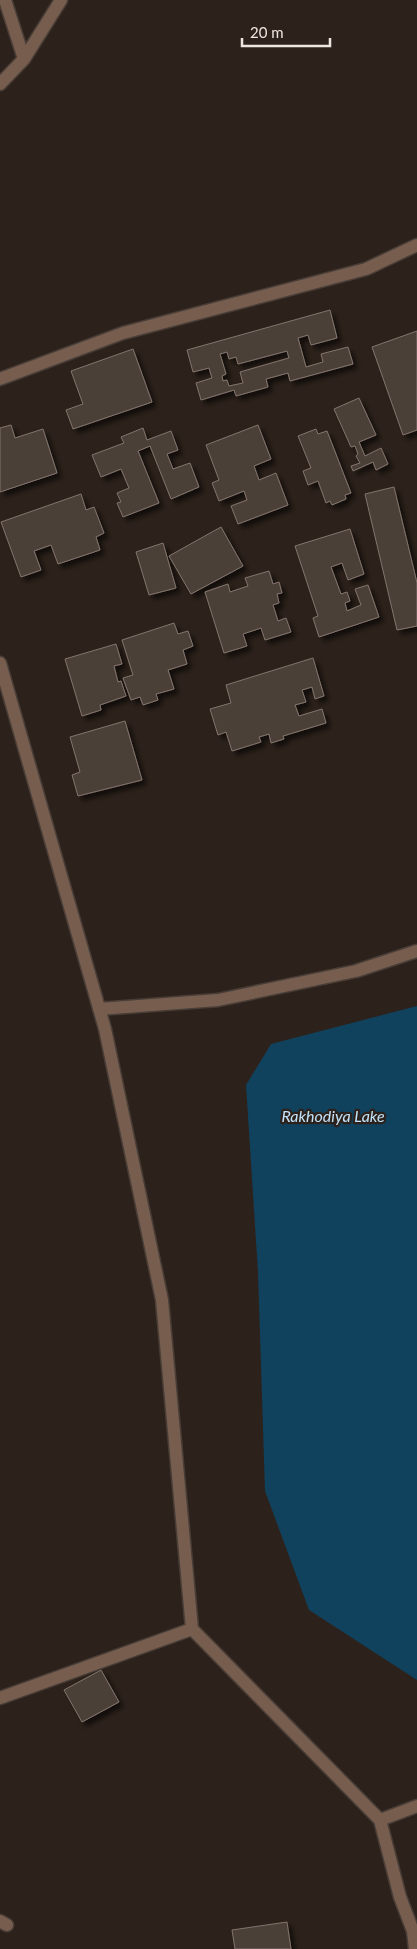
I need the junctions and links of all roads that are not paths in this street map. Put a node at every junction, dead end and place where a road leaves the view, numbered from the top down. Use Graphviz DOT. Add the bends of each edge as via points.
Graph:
graph roads {
  1 [pos="5,0"];
  2 [pos="61,0"];
  3 [pos="24,59"];
  4 [pos="0,84"];
  5 [pos="417,245"];
  6 [pos="0,379"];
  7 [pos="0,663"];
  8 [pos="417,951"];
  9 [pos="99,1009"];
  10 [pos="192,1629"];
  11 [pos="0,1698"];
  12 [pos="417,1806"];
  13 [pos="380,1820"];
  14 [pos="415,1931"];
  15 [pos="414,1949"];
  1 -- 3 [label="street"];
  2 -- 3 [label="street"];
  3 -- 4 [label="street"];
  5 -- 6 [label="street" via="366,269 122,333"];
  7 -- 9 [label="street"];
  8 -- 9 [label="street" via="356,971 218,1000"];
  9 -- 10 [label="street" via="162,1300"];
  10 -- 11 [label="street"];
  10 -- 13 [label="street"];
  12 -- 13 [label="street"];
  13 -- 14 [label="street" via="400,1897"];
  14 -- 15 [label="street"];
}
